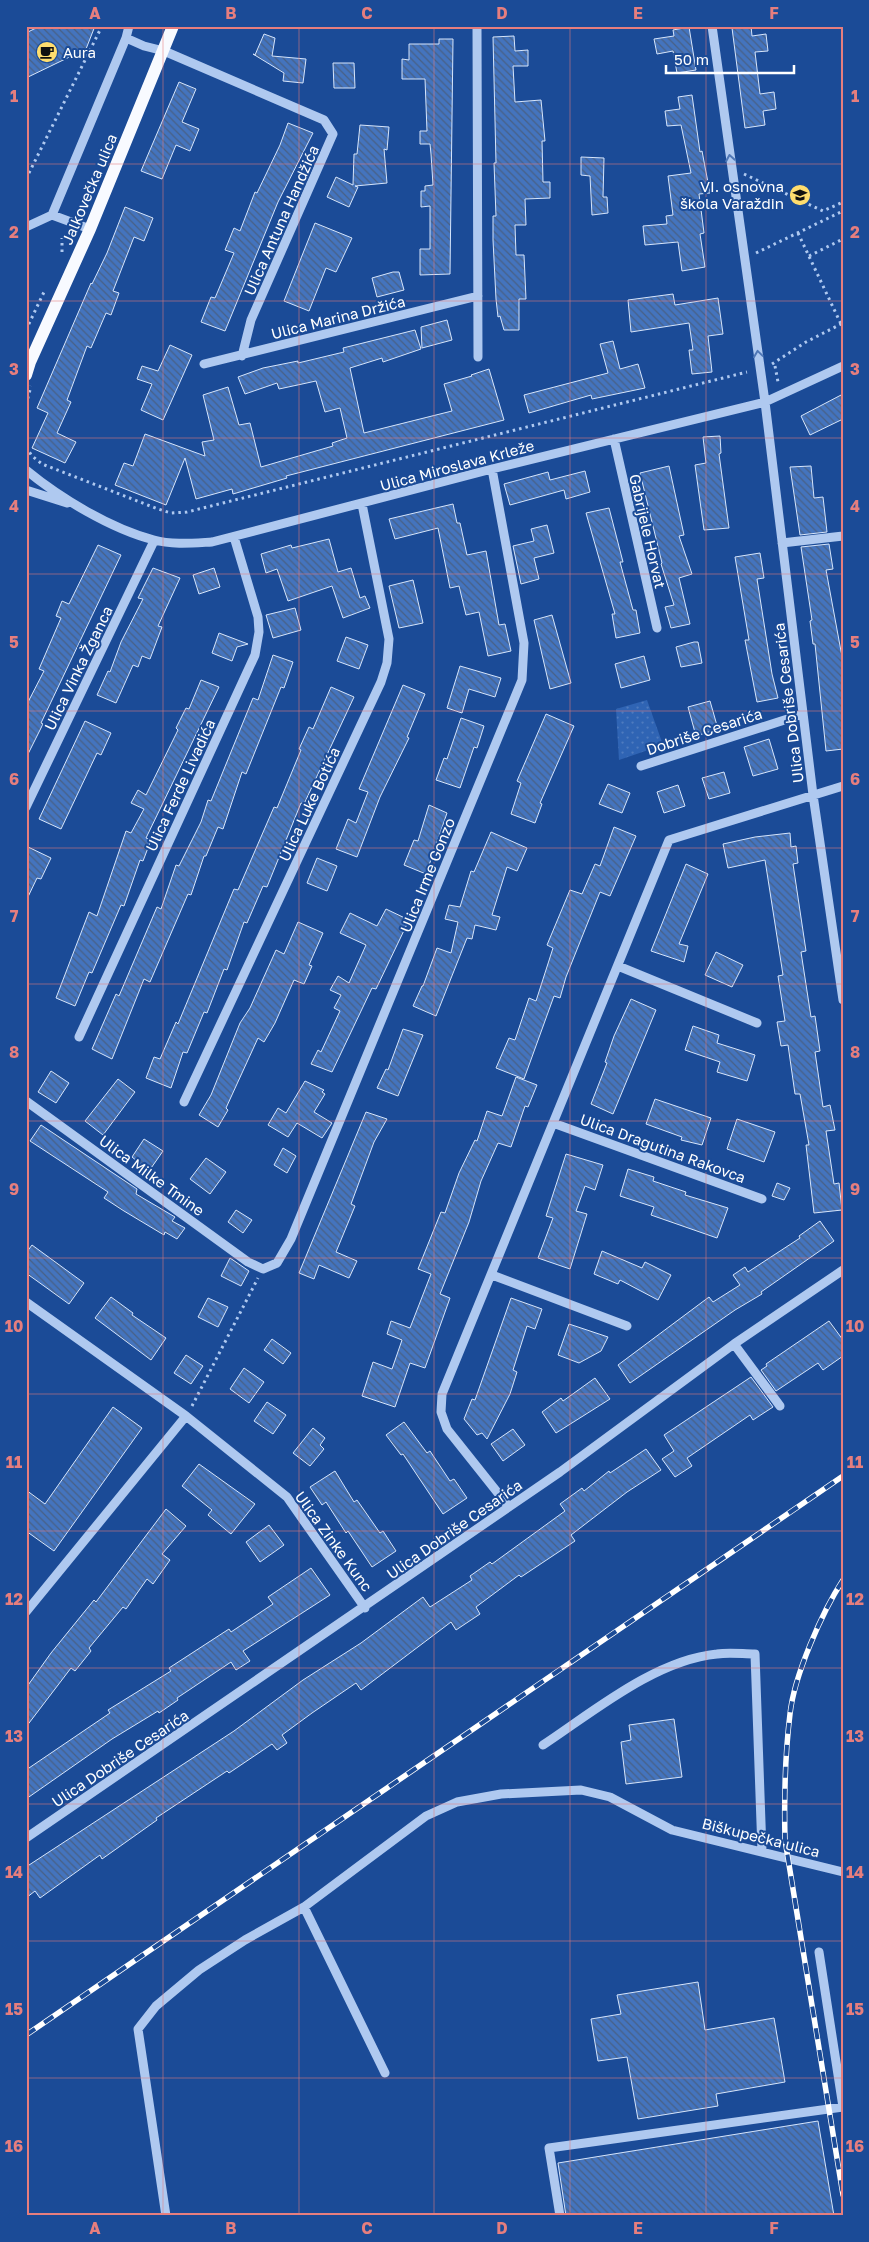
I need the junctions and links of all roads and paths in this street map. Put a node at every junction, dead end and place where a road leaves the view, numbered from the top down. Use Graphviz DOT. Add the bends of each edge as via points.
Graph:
graph roads {
  1 [pos="102,26"];
  2 [pos="129,26"];
  3 [pos="174,26"];
  4 [pos="477,26"];
  5 [pos="712,26"];
  6 [pos="126,38"];
  7 [pos="164,51"];
  8 [pos="732,169"];
  9 [pos="26,180"];
  10 [pos="843,202"];
  11 [pos="843,211"];
  12 [pos="52,215"];
  13 [pos="26,227"];
  14 [pos="90,229"];
  15 [pos="798,233"];
  16 [pos="62,238"];
  17 [pos="843,239"];
  18 [pos="809,256"];
  19 [pos="745,258"];
  20 [pos="59,259"];
  21 [pos="46,286"];
  22 [pos="478,296"];
  23 [pos="842,324"];
  24 [pos="26,330"];
  25 [pos="242,356"];
  26 [pos="478,357"];
  27 [pos="774,363"];
  28 [pos="204,364"];
  29 [pos="28,365"];
  30 [pos="770,366"];
  31 [pos="843,366"];
  32 [pos="747,372"];
  33 [pos="26,375"];
  34 [pos="778,383"];
  35 [pos="765,402"];
  36 [pos="614,439"];
  37 [pos="26,447"];
  38 [pos="492,469"];
  39 [pos="26,470"];
  40 [pos="26,490"];
  41 [pos="362,504"];
  42 [pos="77,506"];
  43 [pos="843,536"];
  44 [pos="234,537"];
  45 [pos="154,540"];
  46 [pos="782,543"];
  47 [pos="657,628"];
  48 [pos="803,714"];
  49 [pos="641,766"];
  50 [pos="843,786"];
  51 [pos="813,795"];
  52 [pos="26,807"];
  53 [pos="618,966"];
  54 [pos="843,1000"];
  55 [pos="757,1023"];
  56 [pos="79,1037"];
  57 [pos="26,1101"];
  58 [pos="184,1102"];
  59 [pos="553,1123"];
  60 [pos="762,1199"];
  61 [pos="263,1269"];
  62 [pos="843,1270"];
  63 [pos="492,1276"];
  64 [pos="26,1302"];
  65 [pos="627,1326"];
  66 [pos="734,1344"];
  67 [pos="780,1406"];
  68 [pos="186,1416"];
  69 [pos="509,1507"];
  70 [pos="365,1608"];
  71 [pos="26,1612"];
  72 [pos="543,1745"];
  73 [pos="26,1838"];
  74 [pos="762,1851"];
  75 [pos="843,1872"];
  76 [pos="304,1907"];
  77 [pos="819,1952"];
  78 [pos="385,2073"];
  79 [pos="166,2216"];
  80 [pos="560,2216"];
  1 -- 9 [label="path"];
  2 -- 6 [label="street"];
  3 -- 7 [label="main road, Jalkovečka ulica"];
  4 -- 22 [label="street"];
  8 -- 5 [label="street, Ulica Dobriše Cesarića, one-way"];
  6 -- 7 [label="street"];
  6 -- 12 [label="street"];
  7 -- 14 [label="main road, Jalkovečka ulica"];
  7 -- 25 [label="street, Ulica Antuna Handžića" via="324,120 333,134 251,320"];
  8 -- 10 [label="path" via="823,211"];
  8 -- 19 [label="street, Ulica Dobriše Cesarića"];
  11 -- 15 [label="path"];
  12 -- 13 [label="street"];
  12 -- 14 [label="street"];
  14 -- 29 [label="main road, Jalkovečka ulica"];
  15 -- 18 [label="path"];
  15 -- 19 [label="path"];
  16 -- 20 [label="path" via="63,250"];
  17 -- 18 [label="path"];
  18 -- 23 [label="path"];
  35 -- 19 [label="street, Ulica Dobriše Cesarića, one-way"];
  21 -- 24 [label="path"];
  22 -- 25 [label="street, Ulica Marina Držića"];
  22 -- 26 [label="street"];
  23 -- 27 [label="path"];
  25 -- 28 [label="street, Ulica Marina Držića"];
  27 -- 30 [label="path"];
  27 -- 34 [label="path"];
  29 -- 33 [label="main road, Jalkovečka ulica"];
  31 -- 35 [label="street, Ulica Miroslava Krleže"];
  32 -- 37 [label="path" via="187,512 171,513 42,464"];
  35 -- 36 [label="street, Ulica Miroslava Krleže"];
  35 -- 46 [label="street, Ulica Dobriše Cesarića"];
  36 -- 38 [label="street, Ulica Miroslava Krleže"];
  36 -- 47 [label="street, Gabrijele Horvat"];
  38 -- 41 [label="street, Ulica Miroslava Krleže"];
  38 -- 61 [label="street, Ulica Irme Gonzo" via="524,643 522,680 291,1240 277,1263"];
  39 -- 42 [label="street, Ulica Miroslava Krleže"];
  40 -- 42 [label="street, Ulica Miroslava Krleže"];
  41 -- 44 [label="street, Ulica Miroslava Krleže"];
  41 -- 58 [label="street, Ulica Luke Botića" via="386,616 389,639 387,663 381,682"];
  42 -- 45 [label="street, Ulica Miroslava Krleže"];
  43 -- 46 [label="street"];
  44 -- 45 [label="street, Ulica Miroslava Krleže" via="212,542 168,543"];
  44 -- 56 [label="street, Ulica Ferde Livadića" via="258,617 255,654"];
  45 -- 52 [label="street, Ulica Vinka Žganca"];
  46 -- 48 [label="street, Ulica Dobriše Cesarića"];
  48 -- 49 [label="street, Dobriše Cesarića"];
  48 -- 51 [label="street, Ulica Dobriše Cesarića"];
  50 -- 51 [label="street"];
  51 -- 53 [label="street" via="669,840"];
  51 -- 54 [label="street, Ulica Dobriše Cesarića"];
  53 -- 55 [label="street"];
  53 -- 59 [label="street"];
  57 -- 61 [label="street, Ulica Milke Tmine" via="248,1262"];
  59 -- 60 [label="street, Ulica Dragutina Rakovca"];
  59 -- 63 [label="street"];
  61 -- 68 [label="path"];
  62 -- 66 [label="street, Ulica Dobriše Cesarića"];
  63 -- 65 [label="street"];
  63 -- 69 [label="street" via="442,1394 441,1412 454,1441"];
  64 -- 68 [label="street, Ulica Zinke Kunc"];
  66 -- 67 [label="street"];
  66 -- 69 [label="street, Ulica Dobriše Cesarića"];
  68 -- 70 [label="street, Ulica Zinke Kunc" via="287,1497"];
  68 -- 71 [label="street"];
  69 -- 70 [label="street, Ulica Dobriše Cesarića"];
  70 -- 73 [label="street, Ulica Dobriše Cesarića"];
  72 -- 74 [label="street" via="642,1680 673,1665 716,1654 755,1654"];
  74 -- 75 [label="street, Biškupečka ulica"];
  74 -- 76 [label="street, Biškupečka ulica" via="672,1830 610,1797 581,1790 501,1794 457,1802 426,1816"];
  76 -- 78 [label="street"];
  76 -- 79 [label="street, Biškupečka ulica" via="200,1970 156,2006 138,2029"];
  77 -- 80 [label="street" via="843,2107 549,2148"];
}
